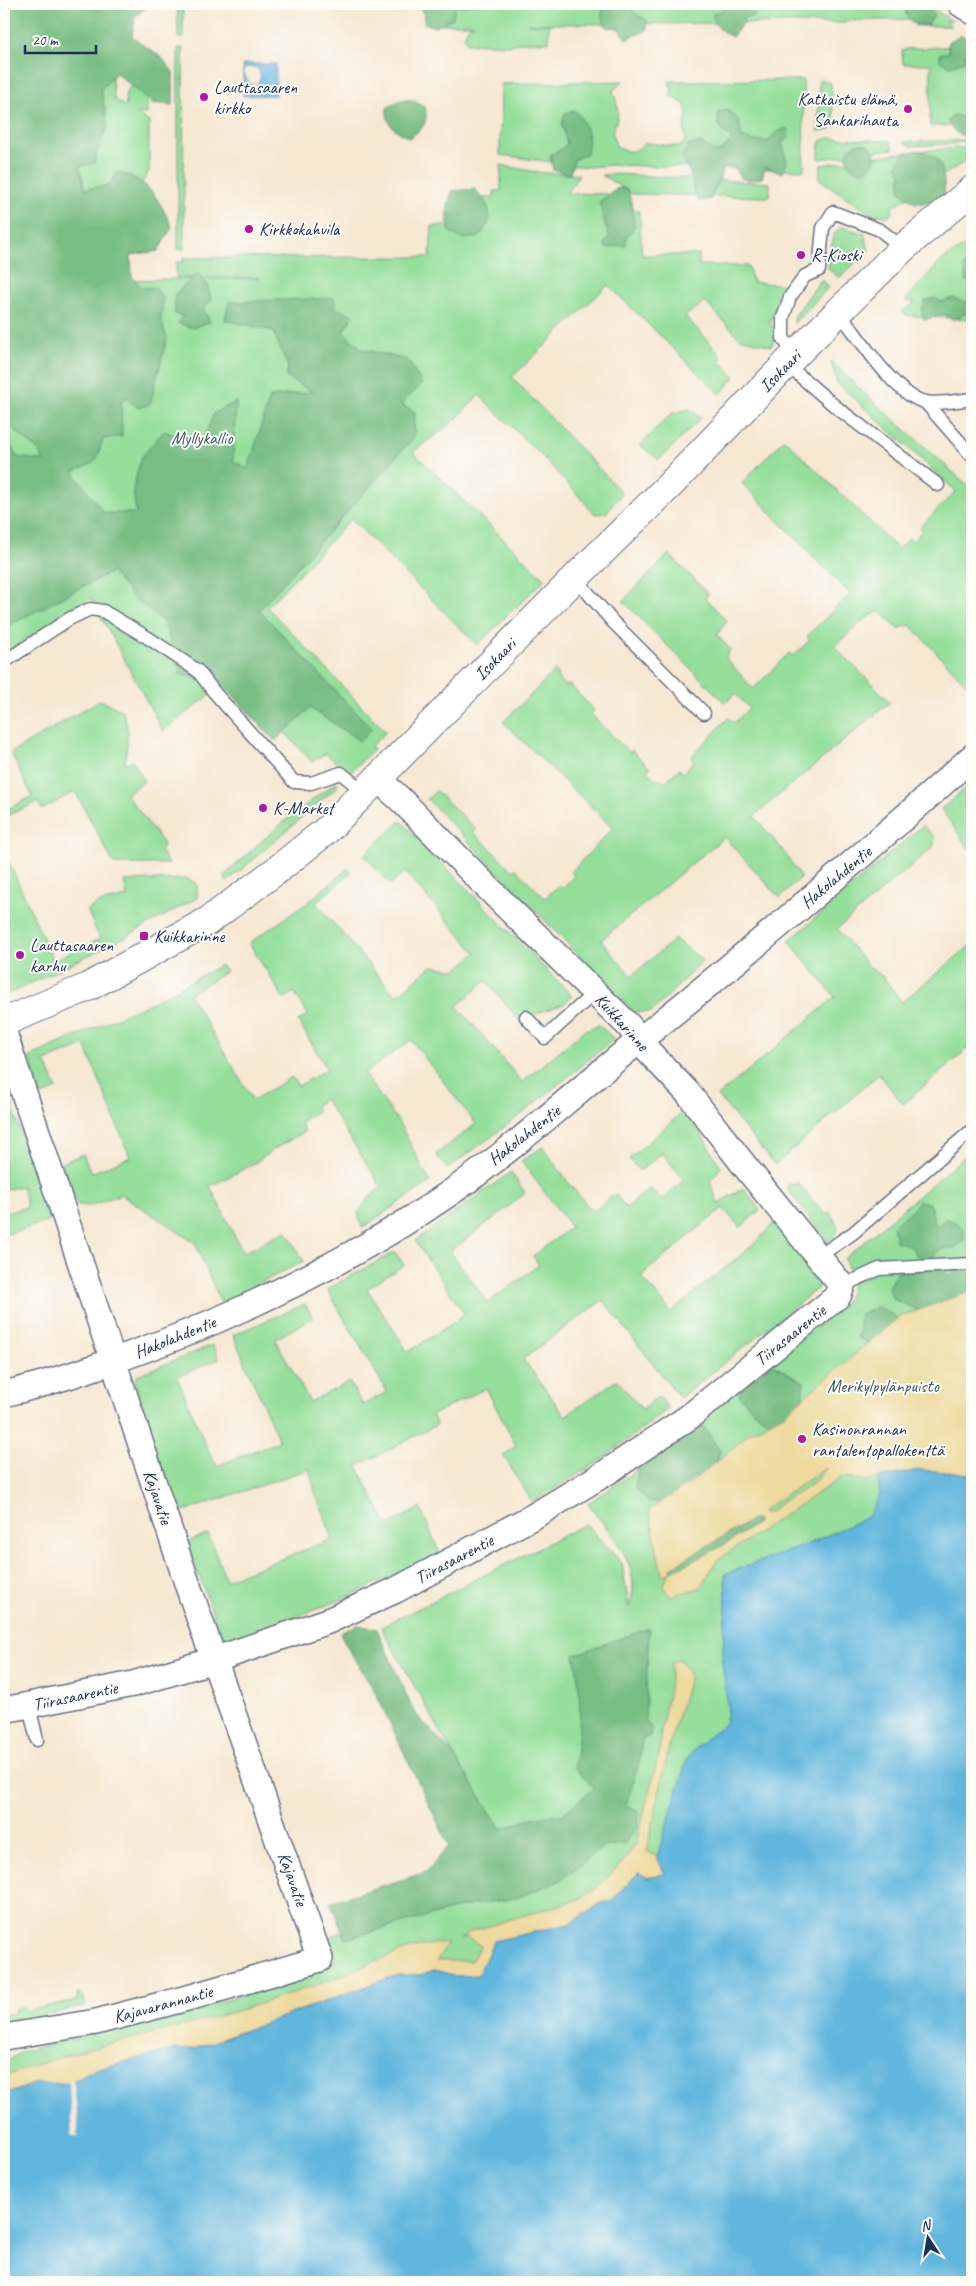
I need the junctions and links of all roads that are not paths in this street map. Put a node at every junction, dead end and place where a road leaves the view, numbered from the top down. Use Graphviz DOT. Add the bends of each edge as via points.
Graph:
graph roads {
  1 [pos="961,4"];
  2 [pos="972,11"];
  3 [pos="972,190"];
  4 [pos="972,209"];
  5 [pos="931,223"];
  6 [pos="904,248"];
  7 [pos="839,313"];
  8 [pos="791,360"];
  9 [pos="972,400"];
  10 [pos="926,402"];
  11 [pos="972,456"];
  12 [pos="938,485"];
  13 [pos="575,578"];
  14 [pos="4,662"];
  15 [pos="704,713"];
  16 [pos="972,758"];
  17 [pos="371,786"];
  18 [pos="595,992"];
  19 [pos="526,1017"];
  20 [pos="4,1022"];
  21 [pos="4,1033"];
  22 [pos="640,1040"];
  23 [pos="971,1131"];
  24 [pos="818,1256"];
  25 [pos="972,1264"];
  26 [pos="842,1286"];
  27 [pos="114,1362"];
  28 [pos="4,1394"];
  29 [pos="214,1660"];
  30 [pos="29,1706"];
  31 [pos="4,1710"];
  32 [pos="37,1740"];
  33 [pos="320,1959"];
  34 [pos="4,2037"];
  1 -- 2 [label="street"];
  3 -- 5 [label="street, Isokaari"];
  4 -- 5 [label="street, Isokaari"];
  5 -- 6 [label="street, Isokaari"];
  6 -- 7 [label="street, Isokaari"];
  6 -- 8 [label="lane" via="880,230 833,212 823,228 820,270 805,276 790,297 783,318 784,338"];
  7 -- 8 [label="street, Isokaari"];
  7 -- 10 [label="lane" via="900,389"];
  8 -- 12 [label="lane" via="836,407"];
  8 -- 13 [label="street, Isokaari"];
  9 -- 10 [label="lane"];
  10 -- 11 [label="lane"];
  13 -- 15 [label="lane" via="613,622"];
  13 -- 17 [label="street, Isokaari"];
  14 -- 17 [label="lane" via="69,619 90,609 103,610 198,671 294,782 311,783 340,773"];
  16 -- 22 [label="street, Hakolahdentie"];
  17 -- 18 [label="street, Kuikkarinne" via="401,800"];
  17 -- 20 [label="street, Isokaari" via="328,829 208,921 88,987"];
  18 -- 19 [label="lane" via="545,1038"];
  18 -- 22 [label="street, Kuikkarinne"];
  21 -- 27 [label="street, Kajavatie"];
  22 -- 24 [label="street, Kuikkarinne" via="688,1094"];
  22 -- 27 [label="street, Hakolahdentie" via="464,1182 370,1244 256,1304"];
  23 -- 24 [label="lane" via="853,1233"];
  24 -- 26 [label="street, Kuikkarinne"];
  25 -- 26 [label="lane" via="879,1269"];
  26 -- 29 [label="street, Tiirasaarentie" via="838,1296 689,1417 574,1493 451,1562 339,1617"];
  27 -- 28 [label="street, Hakolahdentie"];
  27 -- 29 [label="street, Kajavatie"];
  29 -- 30 [label="street, Tiirasaarentie" via="133,1684"];
  29 -- 33 [label="street, Kajavatie"];
  30 -- 31 [label="street, Tiirasaarentie"];
  30 -- 32 [label="lane"];
  33 -- 34 [label="street, Kajavarannantie" via="96,2022"];
}
